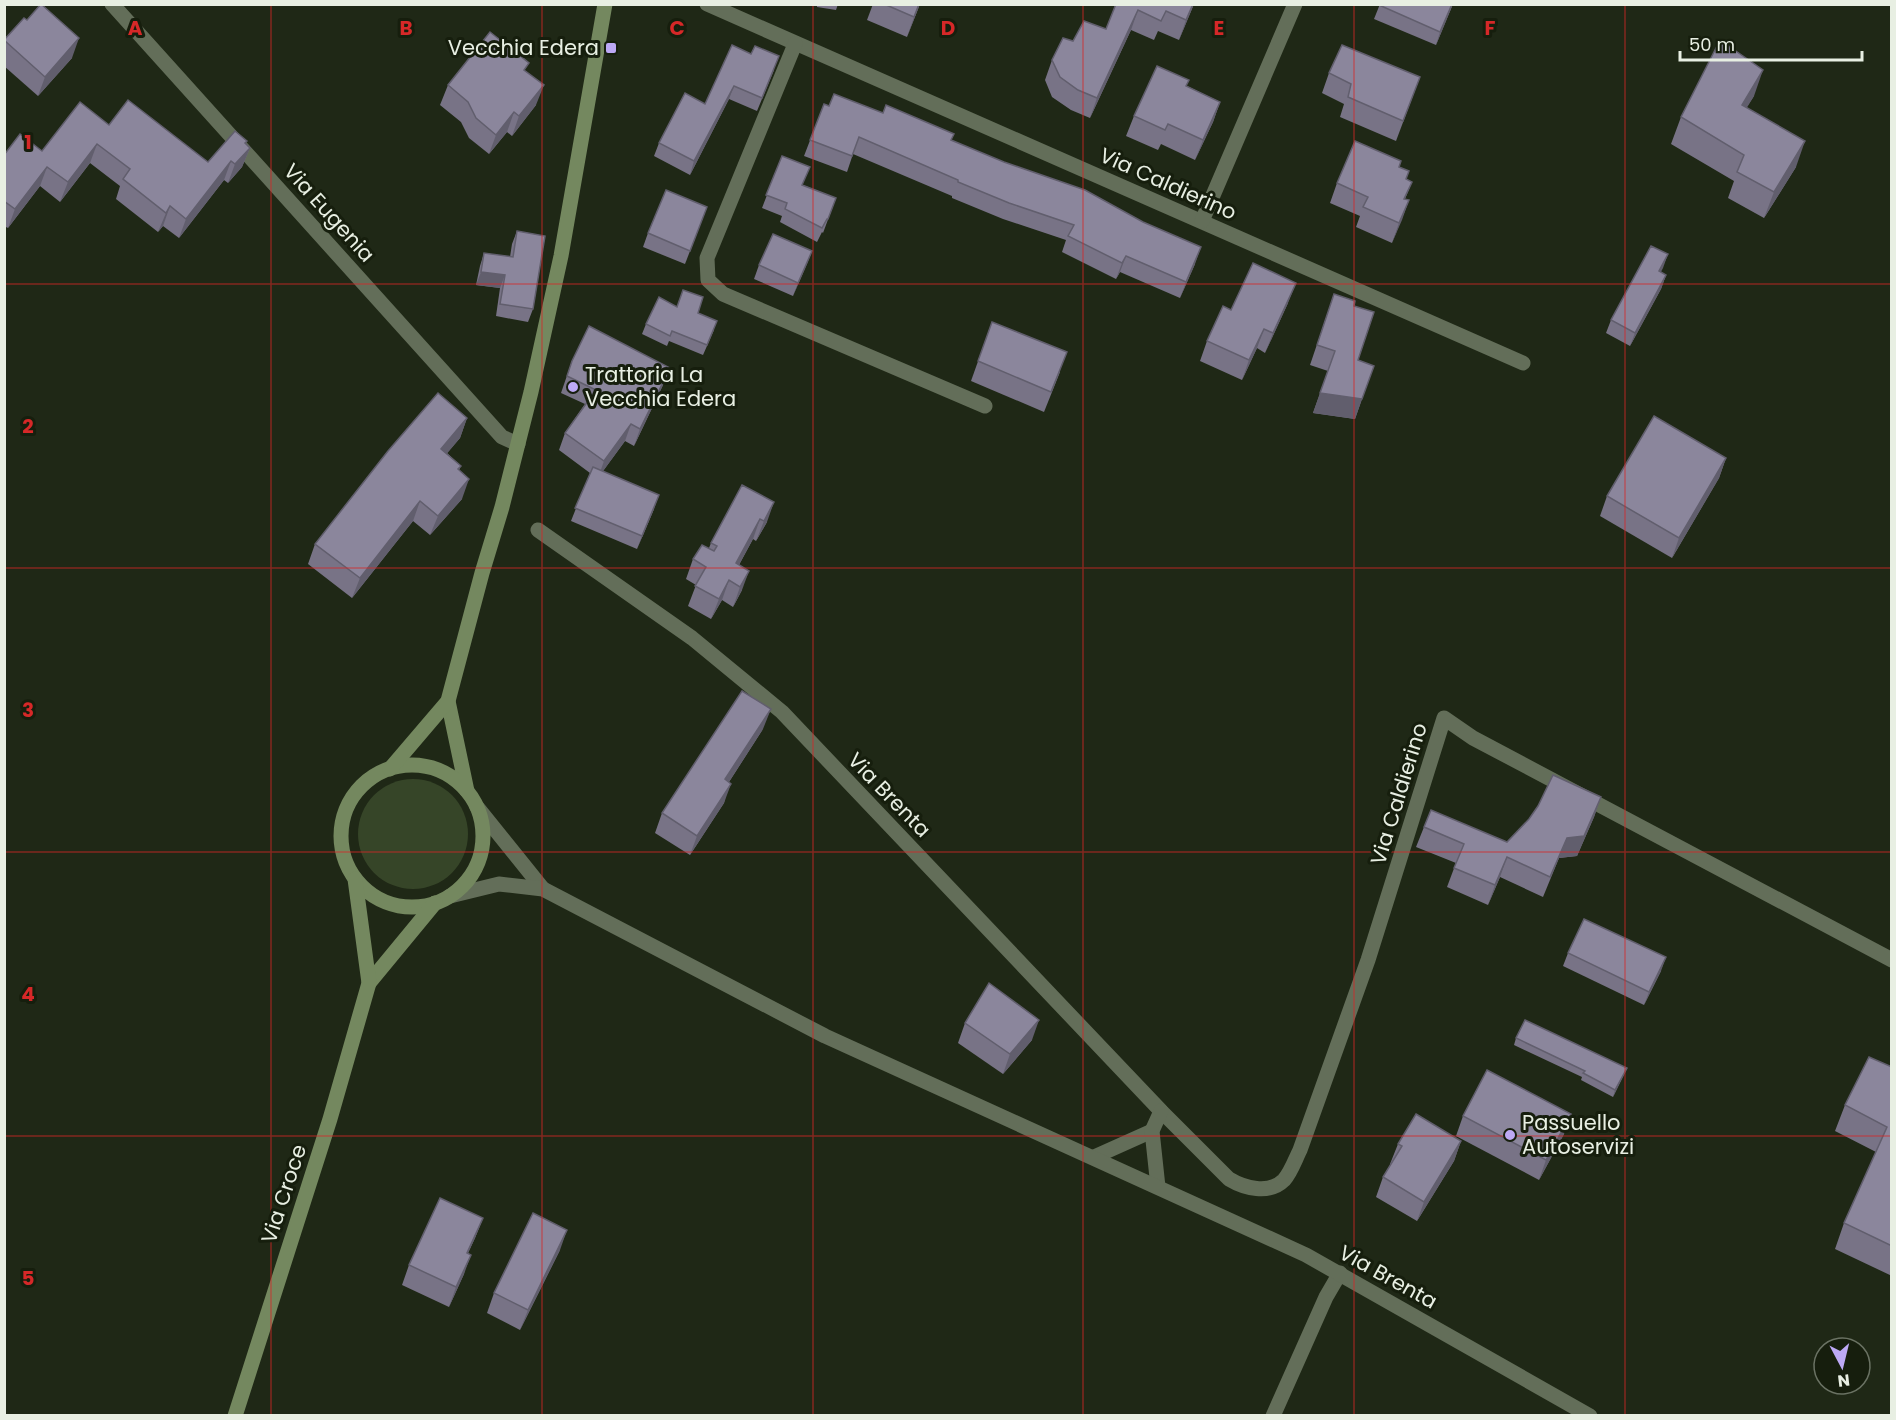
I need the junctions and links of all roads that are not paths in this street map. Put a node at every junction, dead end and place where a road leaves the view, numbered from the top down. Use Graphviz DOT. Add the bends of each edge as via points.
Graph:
graph roads {
  1 [pos="112,4"];
  2 [pos="605,4"];
  3 [pos="707,4"];
  4 [pos="1295,4"];
  5 [pos="795,44"];
  6 [pos="1202,221"];
  7 [pos="1523,363"];
  8 [pos="985,406"];
  9 [pos="518,444"];
  10 [pos="538,530"];
  11 [pos="448,701"];
  12 [pos="390,769"];
  13 [pos="467,791"];
  14 [pos="477,807"];
  15 [pos="355,879"];
  16 [pos="543,889"];
  17 [pos="450,896"];
  18 [pos="435,903"];
  19 [pos="1892,960"];
  20 [pos="369,983"];
  21 [pos="1161,1111"];
  22 [pos="1152,1131"];
  23 [pos="1094,1157"];
  24 [pos="1158,1187"];
  25 [pos="1340,1273"];
  26 [pos="235,1416"];
  27 [pos="1274,1416"];
  28 [pos="1590,1416"];
  1 -- 9 [label="street, Via Eugenia" via="502,437"];
  2 -- 9 [label="main road" via="561,256"];
  3 -- 5 [label="street, Via Caldierino"];
  4 -- 6 [label="street"];
  5 -- 6 [label="street, Via Caldierino"];
  5 -- 8 [label="street" via="707,258 708,280 723,294"];
  6 -- 7 [label="street, Via Caldierino"];
  9 -- 11 [label="main road"];
  10 -- 21 [label="street, Via Brenta" via="692,638 782,712"];
  11 -- 12 [label="main road"];
  11 -- 13 [label="main road"];
  12 -- 13 [label="main road, Via Croce" via="410,765 432,768"];
  12 -- 15 [label="main road, Via Croce" via="370,779 354,795 344,815 341,837 345,859"];
  13 -- 14 [label="main road, Via Croce"];
  14 -- 16 [label="street, Via Brenta"];
  14 -- 17 [label="main road, Via Croce" via="483,847 477,867"];
  15 -- 18 [label="main road, Via Croce" via="371,894 391,904 413,907"];
  15 -- 20 [label="main road, Via Croce"];
  16 -- 17 [label="street, Via Brenta" via="499,884"];
  16 -- 23 [label="street, Via Brenta" via="825,1036"];
  17 -- 18 [label="main road, Via Croce"];
  18 -- 20 [label="main road, Via Croce"];
  19 -- 21 [label="street, Via Caldierino" via="1473,738 1444,718 1368,960 1290,1171 1282,1182 1270,1187 1242,1187 1229,1179"];
  20 -- 26 [label="main road, Via Croce"];
  21 -- 22 [label="street"];
  22 -- 23 [label="street"];
  22 -- 24 [label="street"];
  23 -- 24 [label="street, Via Brenta"];
  24 -- 25 [label="street, Via Brenta"];
  25 -- 27 [label="street"];
  25 -- 28 [label="street, Via Brenta"];
}
